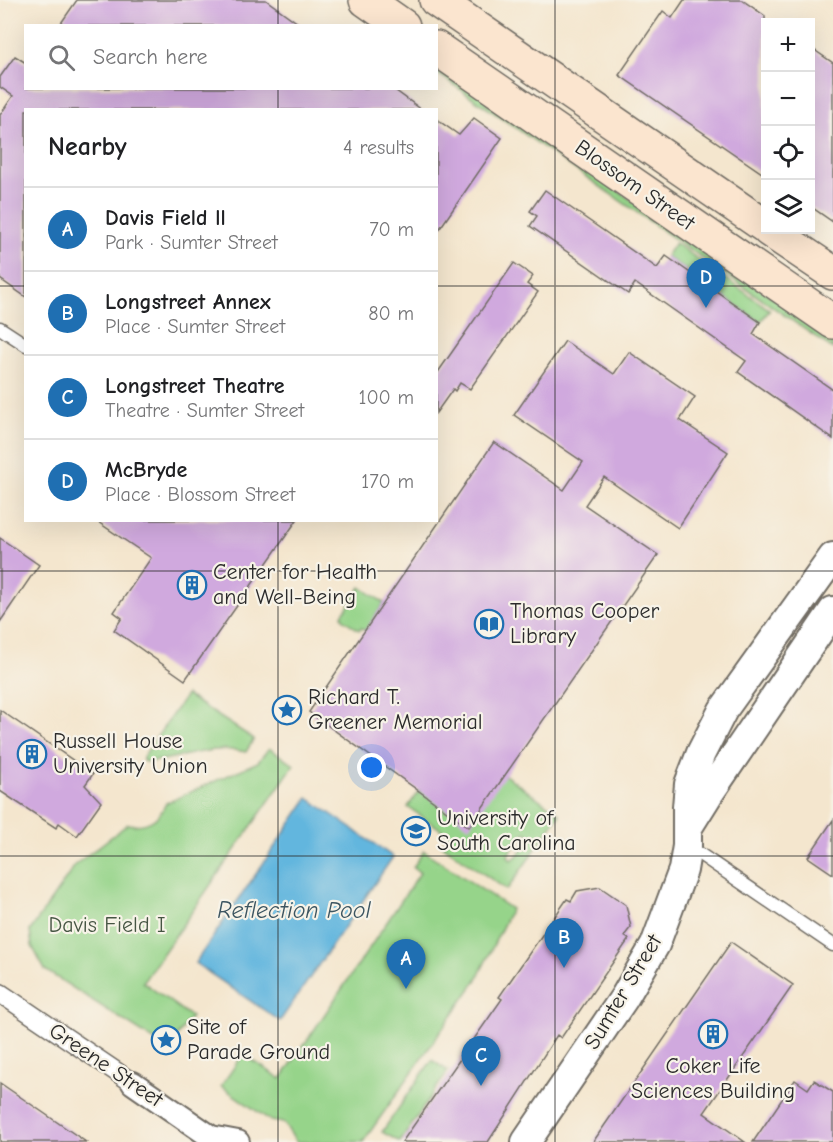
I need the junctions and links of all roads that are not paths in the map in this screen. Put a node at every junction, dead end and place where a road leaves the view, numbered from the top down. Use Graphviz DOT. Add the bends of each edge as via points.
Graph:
graph roads {
  1 [pos="366,0"];
  2 [pos="436,0"];
  3 [pos="400,24"];
  4 [pos="438,49"];
  5 [pos="761,224"];
  6 [pos="775,234"];
  7 [pos="833,273"];
  8 [pos="833,322"];
  9 [pos="0,328"];
  10 [pos="24,344"];
  11 [pos="833,557"];
  12 [pos="833,611"];
  13 [pos="688,837"];
  14 [pos="833,945"];
  15 [pos="0,993"];
  16 [pos="133,1083"];
  17 [pos="213,1139"];
  18 [pos="238,1142"];
  19 [pos="526,1142"];
  1 -- 3 [label="main road"];
  2 -- 5 [label="main road, Blossom Street"];
  4 -- 8 [label="main road, Blossom Street"];
  6 -- 7 [label="main road"];
  9 -- 10 [label="lane"];
  11 -- 13 [label="street, Sumter Street" via="723,710 689,784"];
  12 -- 13 [label="street, Sumter Street" via="713,787"];
  13 -- 14 [label="lane"];
  13 -- 19 [label="street, Sumter Street" via="682,870 655,945 624,998"];
  15 -- 16 [label="street, Greene Street"];
  16 -- 17 [label="street, Greene Street"];
  17 -- 18 [label="street, Greene Street"];
}
